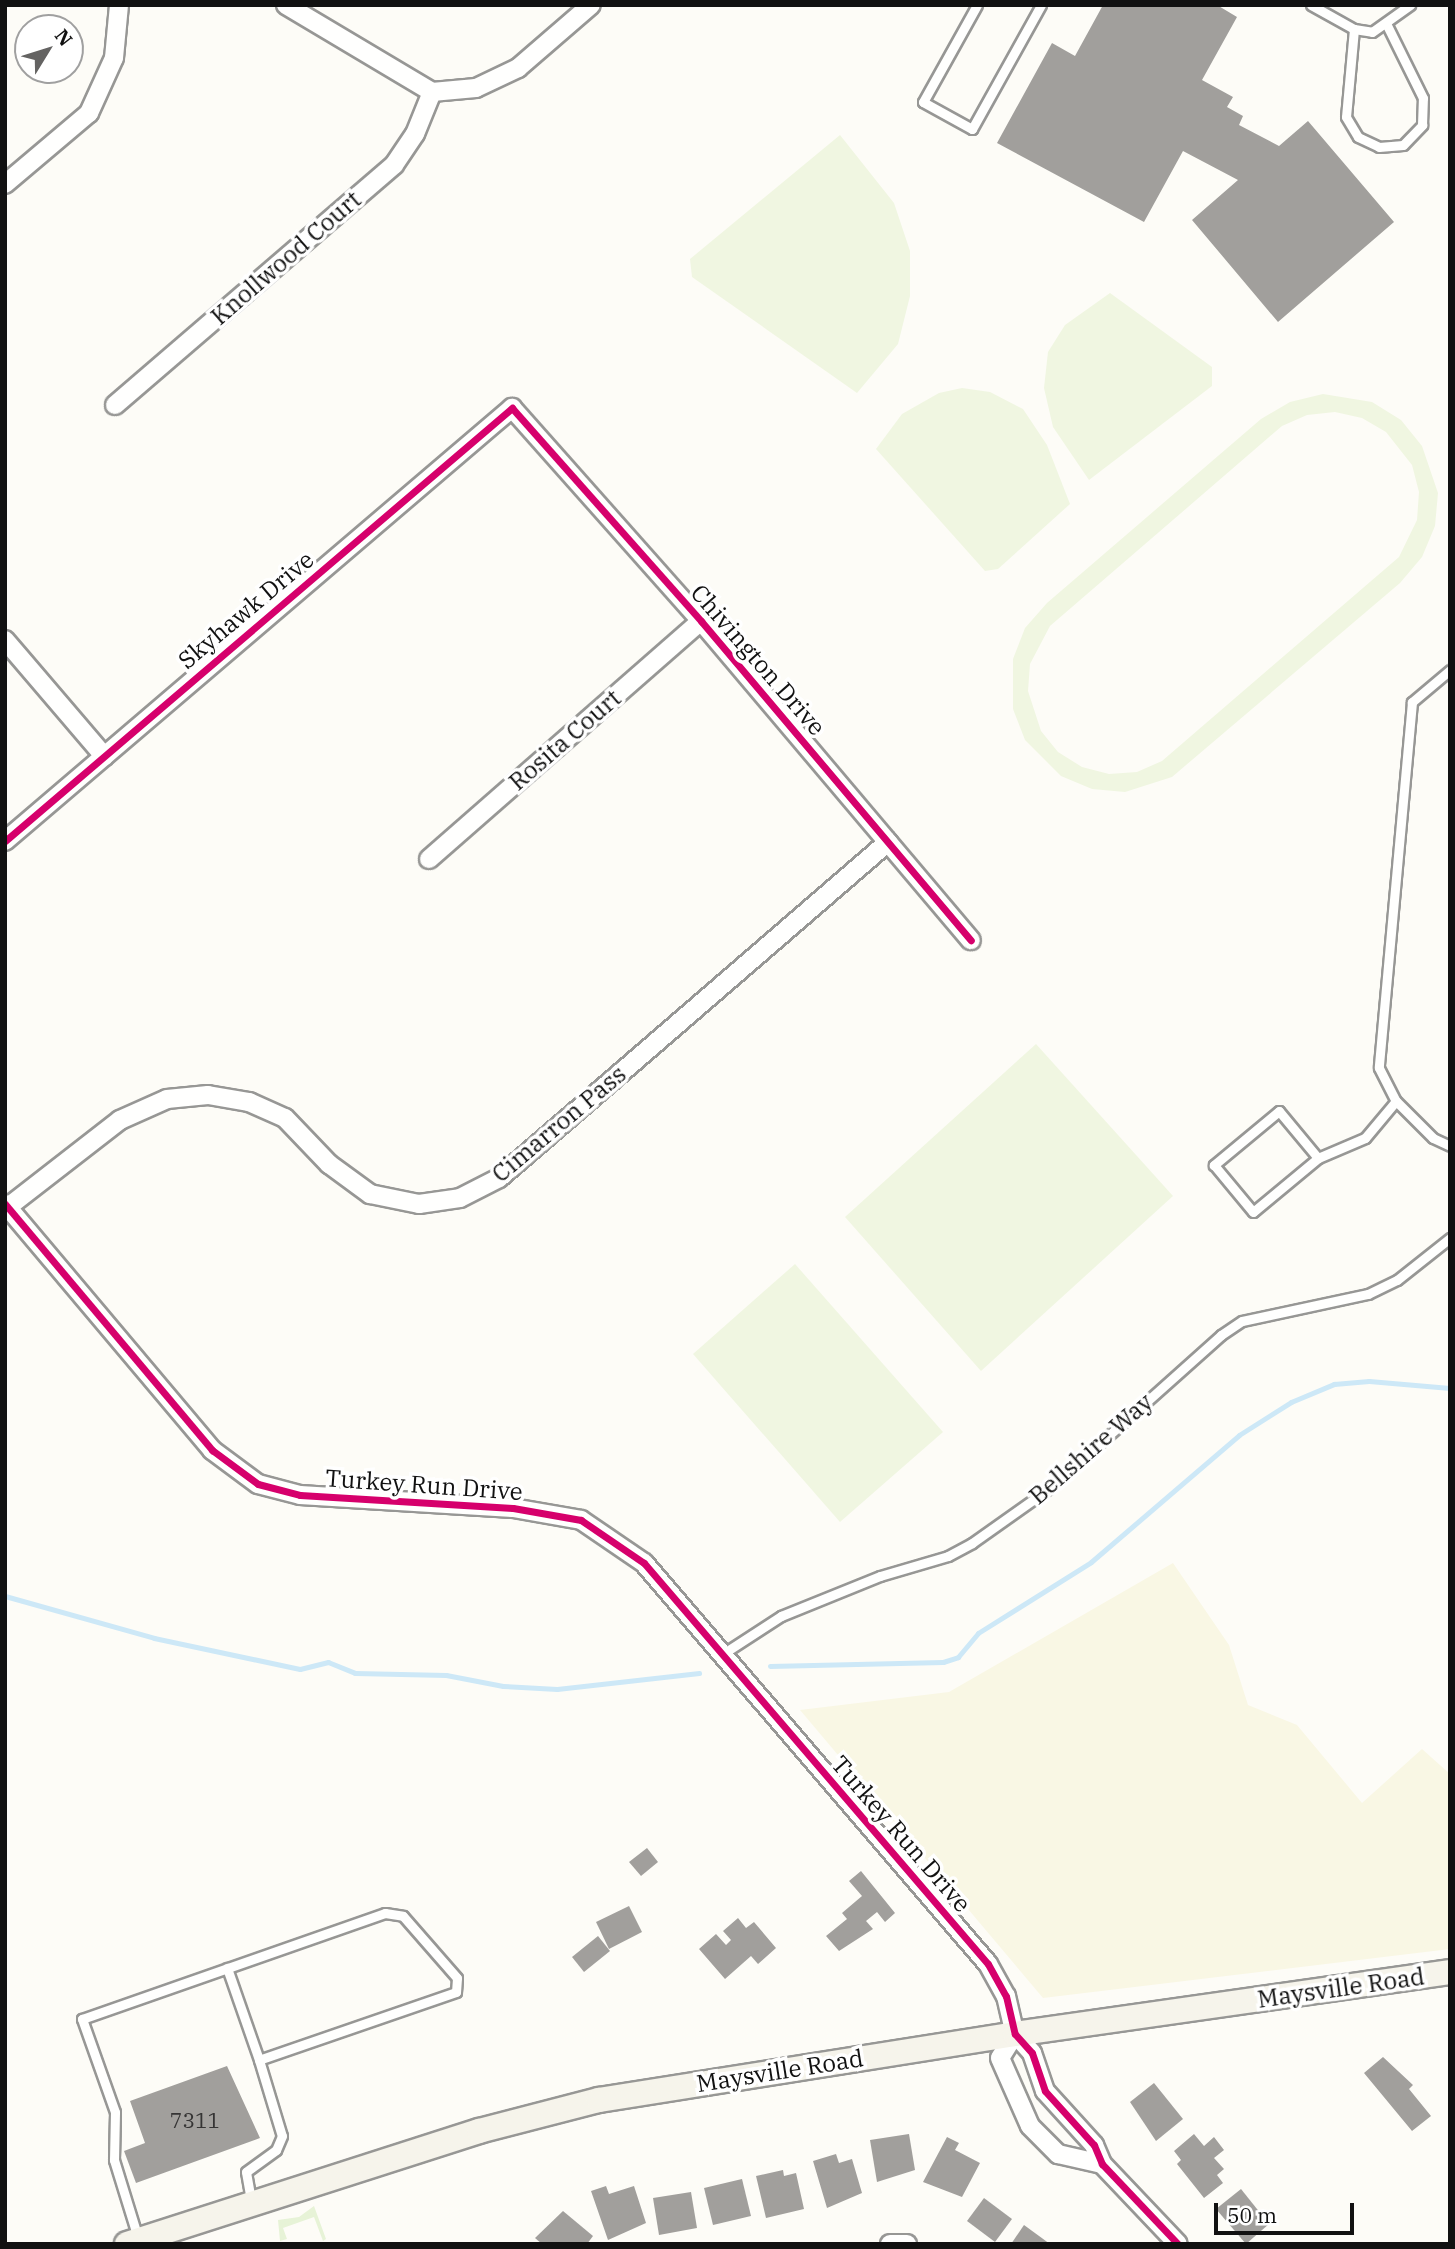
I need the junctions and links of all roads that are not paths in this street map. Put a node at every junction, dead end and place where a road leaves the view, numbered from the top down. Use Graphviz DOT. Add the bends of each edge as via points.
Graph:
graph roads {
  1 [pos="118,5"];
  2 [pos="590,5"];
  3 [pos="977,5"];
  4 [pos="1041,5"];
  5 [pos="1311,5"];
  6 [pos="1410,5"];
  7 [pos="295,7"];
  8 [pos="1387,25"];
  9 [pos="1354,29"];
  10 [pos="432,92"];
  11 [pos="5,184"];
  12 [pos="116,405"];
  13 [pos="512,408"];
  14 [pos="701,621"];
  15 [pos="5,640"];
  16 [pos="1450,670"];
  17 [pos="104,756"];
  18 [pos="5,841"];
  19 [pos="888,842"];
  20 [pos="429,859"];
  21 [pos="971,940"];
  22 [pos="1396,1101"];
  23 [pos="1450,1146"];
  24 [pos="1318,1158"];
  25 [pos="7,1205"];
  26 [pos="1450,1238"];
  27 [pos="722,1655"];
  28 [pos="227,1968"];
  29 [pos="1450,1972"];
  30 [pos="1015,2034"];
  31 [pos="259,2060"];
  32 [pos="1102,2164"];
  33 [pos="253,2204"];
  34 [pos="133,2242"];
  35 [pos="890,2244"];
  36 [pos="907,2244"];
  37 [pos="1178,2244"];
  1 -- 11 [label="street" via="114,58 89,113"];
  2 -- 10 [label="street" via="518,68 476,88"];
  3 -- 4 [label="lane" via="923,102 972,128"];
  5 -- 9 [label="lane"];
  6 -- 8 [label="lane"];
  7 -- 10 [label="street"];
  8 -- 9 [label="lane" via="1372,32"];
  8 -- 9 [label="lane" via="1423,98 1422,125 1403,145 1380,148 1357,136 1346,117"];
  10 -- 12 [label="street, Knollwood Court" via="415,134 394,165"];
  13 -- 14 [label="street, Chivington Drive"];
  13 -- 17 [label="street, Skyhawk Drive"];
  14 -- 19 [label="street, Chivington Drive"];
  14 -- 20 [label="street, Rosita Court"];
  15 -- 17 [label="street"];
  16 -- 22 [label="lane" via="1412,702 1379,1068"];
  17 -- 18 [label="street, Skyhawk Drive"];
  19 -- 21 [label="street, Chivington Drive"];
  19 -- 25 [label="street, Cimarron Pass" via="499,1178 460,1198 419,1203 370,1194 330,1164 285,1118 249,1102 208,1095 167,1099 120,1120"];
  22 -- 23 [label="lane" via="1433,1138"];
  22 -- 24 [label="lane" via="1365,1138"];
  24 -- 24 [label="lane" via="1252,1212 1214,1165 1279,1111"];
  25 -- 27 [label="street, Turkey Run Drive" via="212,1450 258,1484 300,1495 513,1508 581,1520 644,1563"];
  26 -- 27 [label="lane, Bellshire Way" via="1397,1280 1368,1294 1242,1321 1051,1487 972,1543 948,1556 880,1576 781,1616"];
  27 -- 30 [label="street, Turkey Run Drive" via="988,1964 1006,1996"];
  28 -- 31 [label="lane"];
  28 -- 31 [label="lane" via="395,1912 411,1922 457,1978 459,1985 450,1996"];
  28 -- 34 [label="lane" via="82,2019 115,2112 114,2160"];
  29 -- 30 [label="main road, Maysville Road"];
  30 -- 32 [label="street" via="1032,2053 1045,2091 1094,2145"];
  30 -- 32 [label="street" via="1000,2058 1030,2126 1058,2154"];
  30 -- 33 [label="main road, Maysville Road" via="599,2100 479,2131"];
  31 -- 33 [label="lane" via="282,2136 276,2150 247,2172"];
  32 -- 37 [label="street"];
  33 -- 34 [label="main road, Maysville Road"];
  35 -- 36 [label="street"];
}
